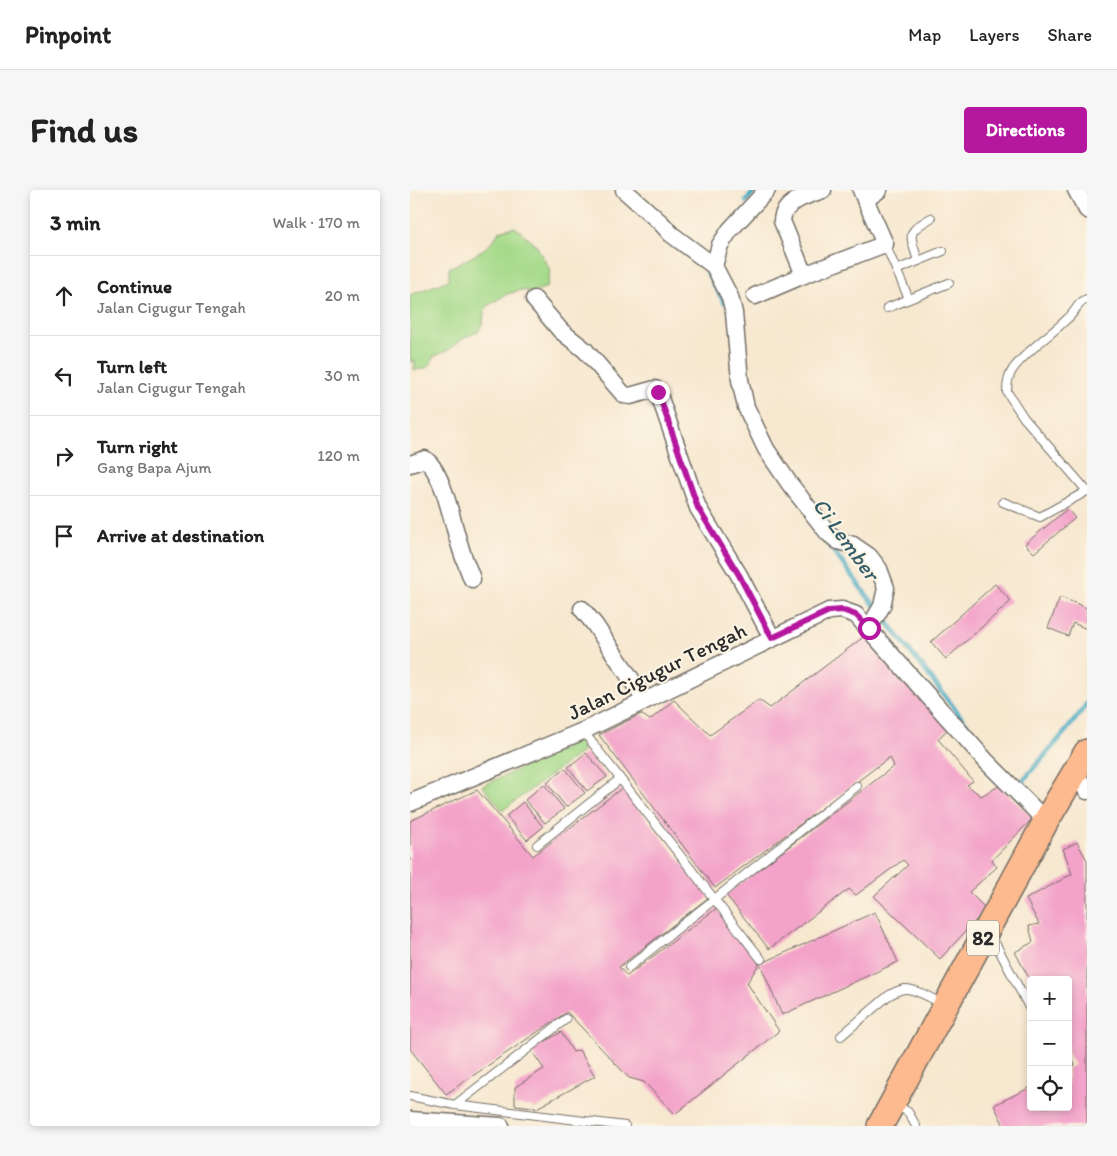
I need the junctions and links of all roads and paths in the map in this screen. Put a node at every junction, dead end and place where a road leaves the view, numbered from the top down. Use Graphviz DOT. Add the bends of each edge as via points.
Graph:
graph roads {
  1 [pos="624,190"];
  2 [pos="767,190"];
  3 [pos="823,190"];
  4 [pos="879,190"];
  5 [pos="1076,190"];
  6 [pos="863,195"];
  7 [pos="1087,210"];
  8 [pos="931,218"];
  9 [pos="886,244"];
  10 [pos="943,251"];
  11 [pos="918,261"];
  12 [pos="708,262"];
  13 [pos="896,270"];
  14 [pos="804,275"];
  15 [pos="949,283"];
  16 [pos="755,296"];
  17 [pos="534,298"];
  18 [pos="909,299"];
  19 [pos="1087,299"];
  20 [pos="887,308"];
  21 [pos="410,464"];
  22 [pos="1087,491"];
  23 [pos="1003,502"];
  24 [pos="472,579"];
  25 [pos="582,609"];
  26 [pos="875,617"];
  27 [pos="772,638"];
  28 [pos="645,700"];
  29 [pos="583,731"];
  30 [pos="1083,772"];
  31 [pos="620,779"];
  32 [pos="857,786"];
  33 [pos="410,803"];
  34 [pos="1046,821"];
  35 [pos="537,844"];
  36 [pos="713,899"];
  37 [pos="988,929"];
  38 [pos="761,960"];
  39 [pos="629,967"];
  40 [pos="1027,1003"];
  41 [pos="945,1006"];
  42 [pos="566,1019"];
  43 [pos="842,1036"];
  44 [pos="410,1096"];
  45 [pos="893,1103"];
  46 [pos="455,1105"];
  47 [pos="410,1120"];
  48 [pos="501,1126"];
  49 [pos="625,1126"];
  50 [pos="880,1126"];
  51 [pos="916,1126"];
  1 -- 12 [label="street" via="671,234"];
  2 -- 12 [label="street" via="730,230"];
  3 -- 14 [label="street" via="802,197 782,214"];
  4 -- 6 [label="street"];
  5 -- 7 [label="street"];
  6 -- 9 [label="street"];
  8 -- 11 [label="lane" via="912,232"];
  9 -- 13 [label="lane"];
  9 -- 14 [label="street"];
  10 -- 11 [label="lane"];
  11 -- 13 [label="lane"];
  12 -- 26 [label="street" via="730,297 746,407 766,449 828,533 869,556 879,569 886,588"];
  13 -- 18 [label="lane"];
  14 -- 16 [label="street"];
  15 -- 18 [label="lane"];
  17 -- 27 [label="street" via="561,331 585,350 624,395 655,389 658,392 698,508"];
  18 -- 20 [label="lane"];
  19 -- 22 [label="lane" via="1028,352 1009,376 1007,392 1024,418"];
  21 -- 24 [label="street" via="425,459 444,489"];
  22 -- 23 [label="lane" via="1040,516"];
  25 -- 28 [label="street"];
  26 -- 27 [label="street, Jalan Cigugur Tengah" via="842,610 829,611"];
  26 -- 34 [label="street, Jalan Cigugur Tengah" via="987,762"];
  27 -- 28 [label="street, Jalan Cigugur Tengah"];
  28 -- 29 [label="street, Jalan Cigugur Tengah"];
  29 -- 31 [label="lane"];
  29 -- 33 [label="street, Jalan Cigugur Tengah"];
  30 -- 34 [label="main road, 82"];
  31 -- 35 [label="lane"];
  31 -- 36 [label="lane"];
  32 -- 36 [label="lane"];
  34 -- 37 [label="main road, 82"];
  36 -- 38 [label="lane"];
  36 -- 39 [label="lane"];
  37 -- 40 [label="lane"];
  37 -- 41 [label="main road, 82"];
  41 -- 43 [label="lane" via="926,995 905,989 888,996"];
  41 -- 45 [label="main road, 82"];
  42 -- 46 [label="lane"];
  44 -- 46 [label="lane"];
  45 -- 50 [label="main road, 82"];
  45 -- 51 [label="lane" via="908,1112"];
  46 -- 49 [label="lane"];
  47 -- 48 [label="street"];
}
